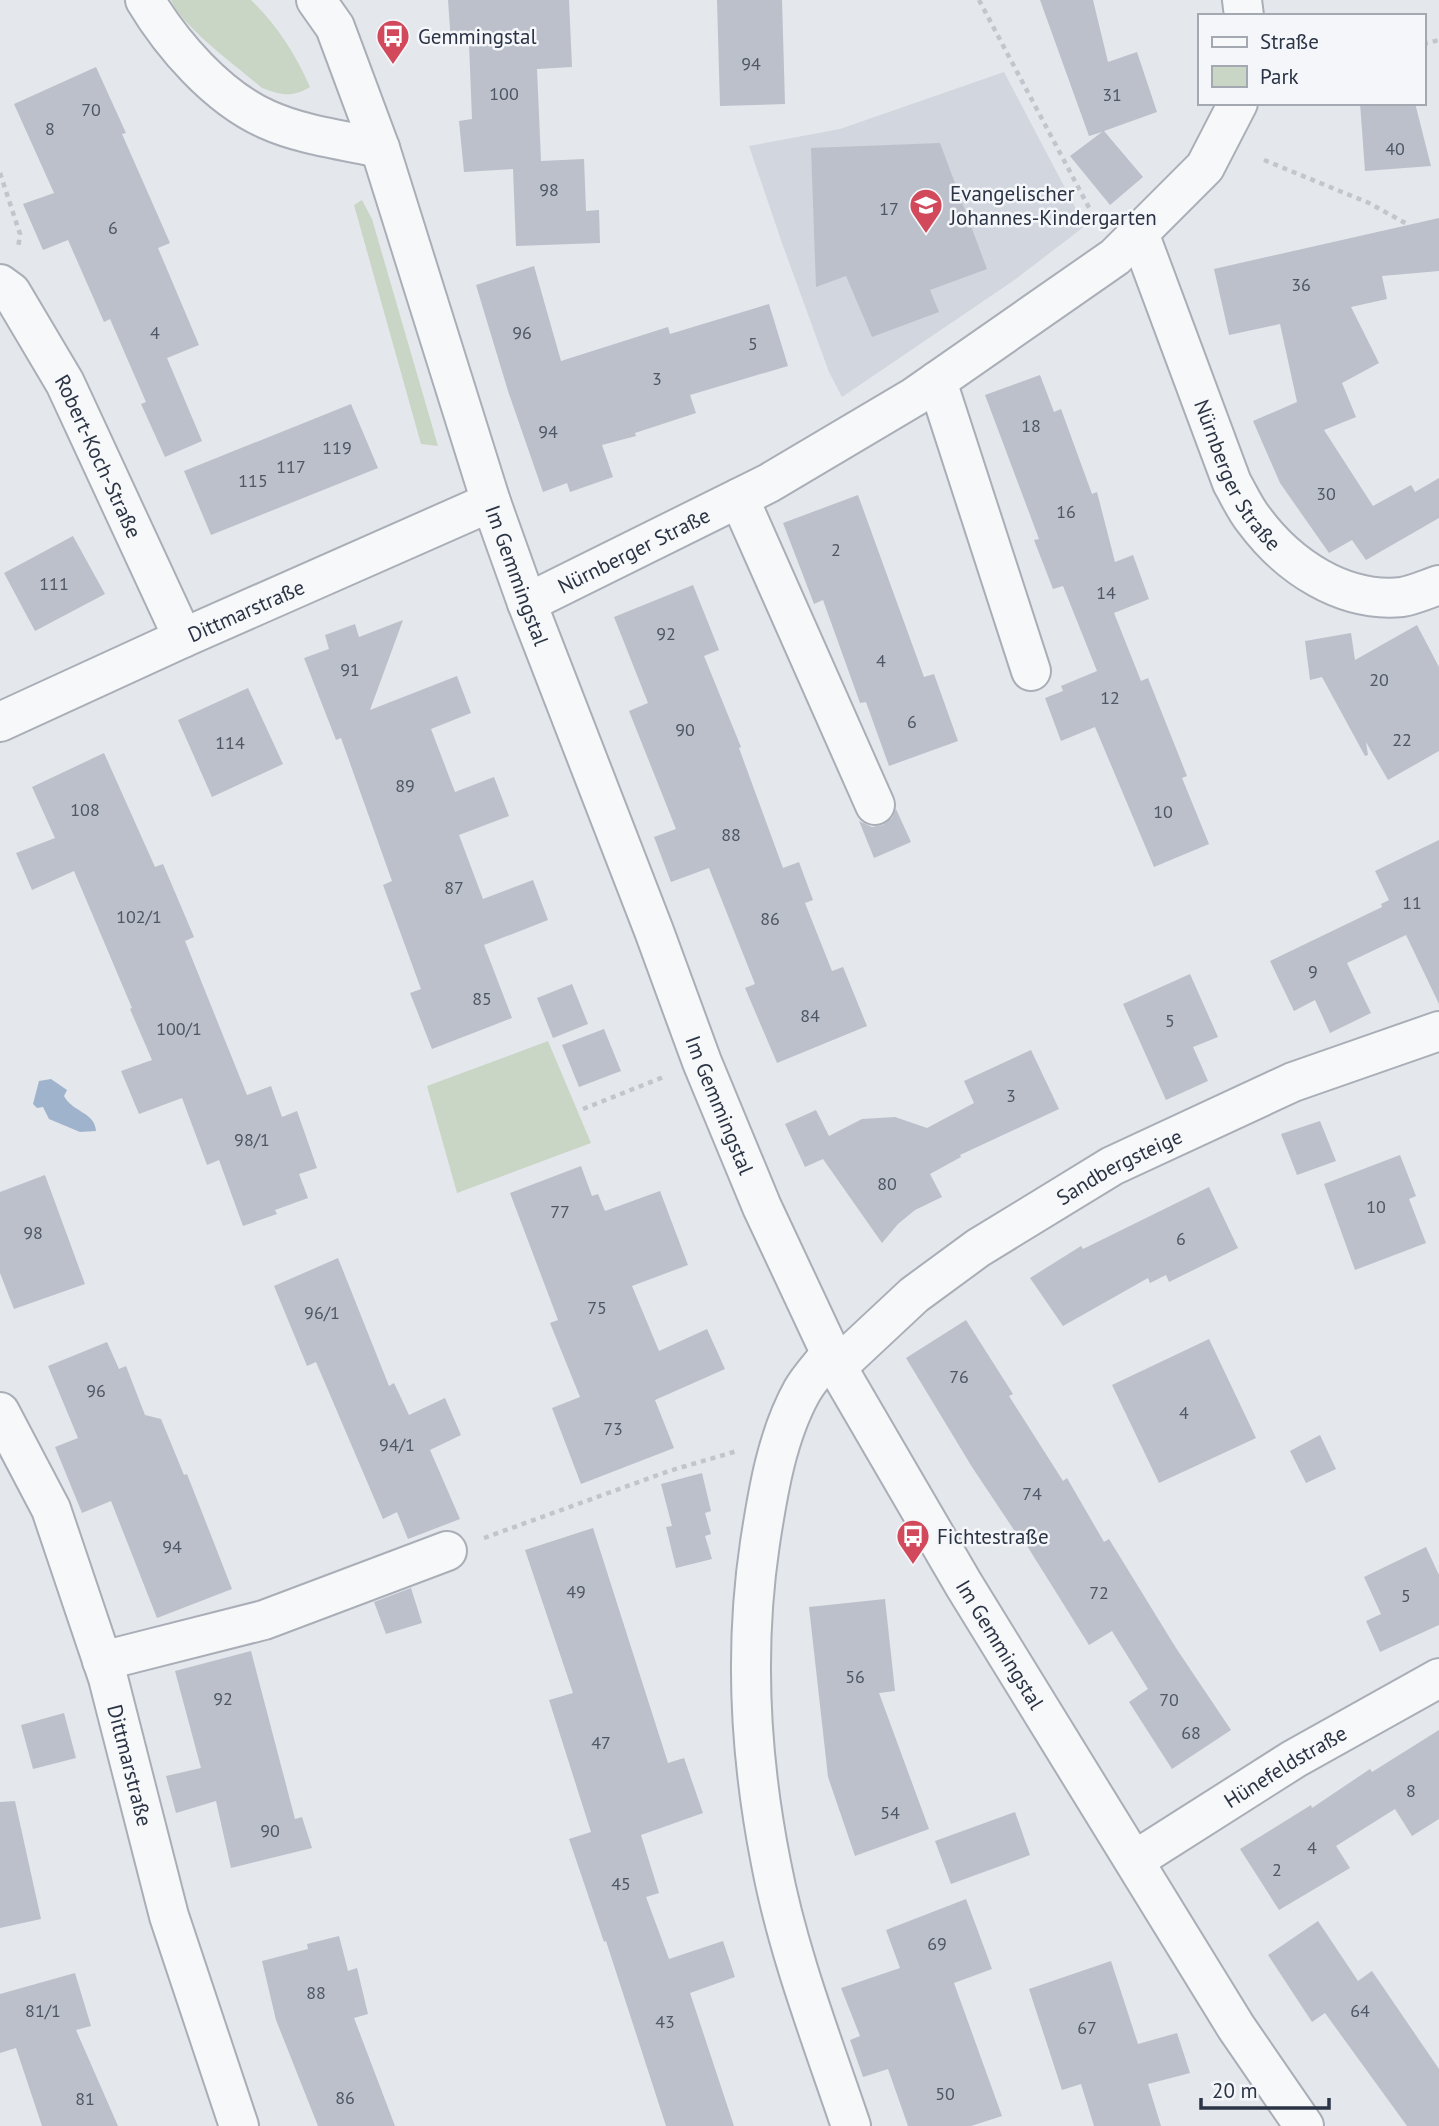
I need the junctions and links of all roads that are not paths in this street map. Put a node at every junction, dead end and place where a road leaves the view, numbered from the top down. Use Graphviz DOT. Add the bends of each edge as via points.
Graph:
graph roads {
  1 [pos="145,0"];
  2 [pos="316,0"];
  3 [pos="1237,105"];
  4 [pos="380,148"];
  5 [pos="1127,245"];
  6 [pos="6,288"];
  7 [pos="937,381"];
  8 [pos="739,498"];
  9 [pos="491,502"];
  10 [pos="1439,586"];
  11 [pos="527,603"];
  12 [pos="183,638"];
  13 [pos="1031,671"];
  14 [pos="0,722"];
  15 [pos="875,805"];
  16 [pos="1439,1031"];
  17 [pos="834,1360"];
  18 [pos="0,1412"];
  19 [pos="447,1551"];
  20 [pos="102,1661"];
  21 [pos="1439,1678"];
  22 [pos="1135,1860"];
  23 [pos="239,2126"];
  24 [pos="851,2126"];
  25 [pos="1304,2126"];
  1 -- 4 [label="street" via="163,30 229,97 294,130"];
  2 -- 4 [label="street, Im Gemmingstal" via="335,27"];
  3 -- 5 [label="street, Nürnberger Straße" via="1205,167"];
  4 -- 9 [label="street, Im Gemmingstal"];
  5 -- 7 [label="street, Nürnberger Straße"];
  5 -- 10 [label="street, Nürnberger Straße" via="1232,482 1253,520 1285,555 1324,582 1364,595 1403,597"];
  6 -- 12 [label="street, Robert-Koch-Straße" via="65,383"];
  7 -- 8 [label="street, Nürnberger Straße"];
  7 -- 13 [label="street"];
  8 -- 11 [label="street, Nürnberger Straße"];
  8 -- 15 [label="street"];
  9 -- 11 [label="street, Im Gemmingstal"];
  9 -- 12 [label="street, Dittmarstraße"];
  11 -- 17 [label="street, Im Gemmingstal" via="702,1062 762,1207"];
  12 -- 14 [label="street, Dittmarstraße"];
  16 -- 17 [label="street, Sandbergsteige" via="1293,1082 1112,1166 978,1248"];
  17 -- 22 [label="street, Im Gemmingstal" via="941,1549"];
  17 -- 24 [label="street" via="803,1389 780,1443 755,1580 751,1666 753,1748 771,1865 799,1971"];
  18 -- 20 [label="street, Dittmarstraße" via="51,1509"];
  19 -- 20 [label="street" via="264,1620"];
  20 -- 23 [label="street, Dittmarstraße" via="169,1916"];
  21 -- 22 [label="street, Hünefeldstraße" via="1294,1759"];
  22 -- 25 [label="street, Im Gemmingstal" via="1236,2027"];
}
